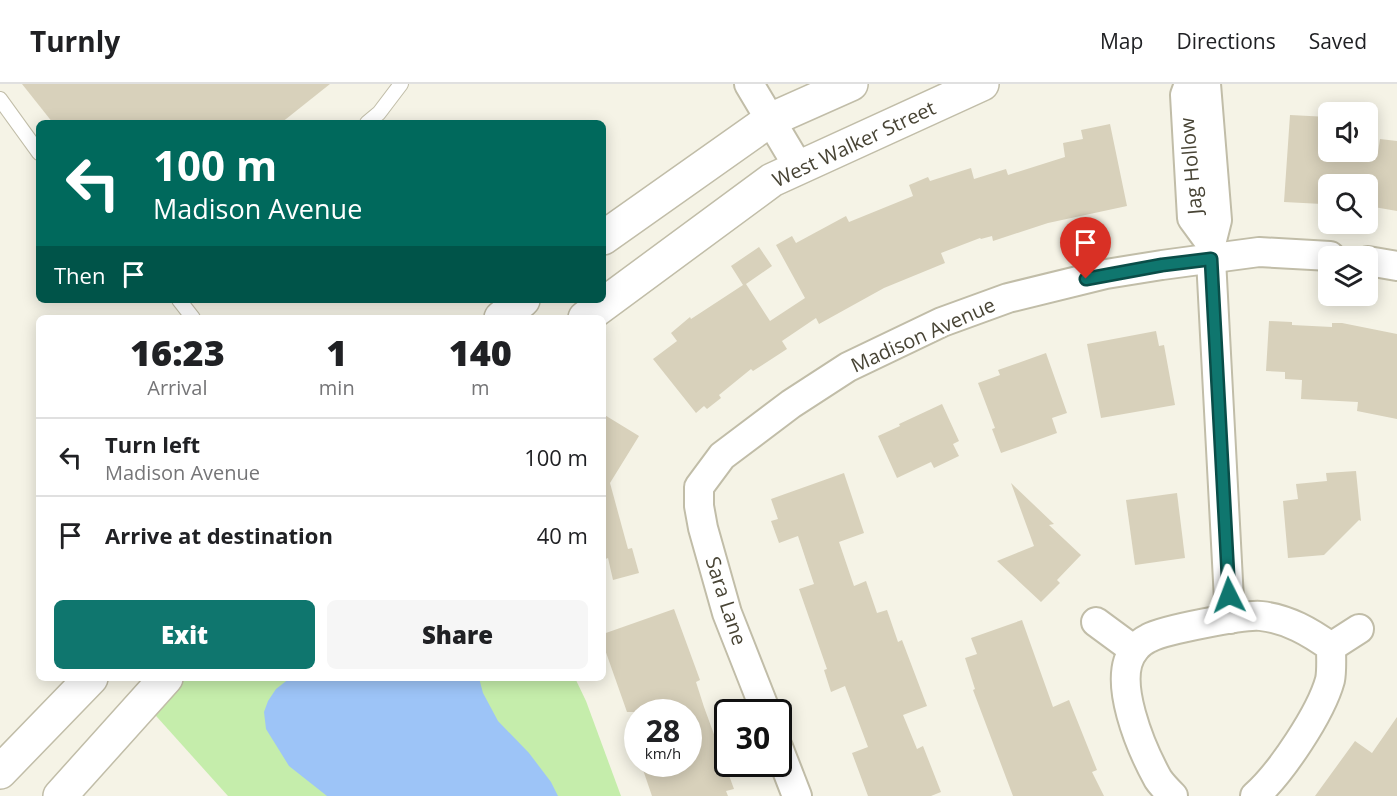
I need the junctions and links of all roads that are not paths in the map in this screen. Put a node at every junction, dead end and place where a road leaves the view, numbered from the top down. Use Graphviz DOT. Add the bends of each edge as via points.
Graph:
graph roads {
  1 [pos="401,84"];
  2 [pos="749,84"];
  3 [pos="851,84"];
  4 [pos="982,84"];
  5 [pos="1189,84"];
  6 [pos="1206,84"];
  7 [pos="0,99"];
  8 [pos="371,120"];
  9 [pos="770,120"];
  10 [pos="36,149"];
  11 [pos="799,168"];
  12 [pos="606,236"];
  13 [pos="1211,252"];
  14 [pos="1318,255"];
  15 [pos="1378,263"];
  16 [pos="1397,266"];
  17 [pos="181,303"];
  18 [pos="520,303"];
  19 [pos="605,303"];
  20 [pos="606,303"];
  21 [pos="191,315"];
  22 [pos="505,315"];
  23 [pos="589,315"];
  24 [pos="699,486"];
  25 [pos="1230,619"];
  26 [pos="1096,622"];
  27 [pos="1359,629"];
  28 [pos="1331,647"];
  29 [pos="1134,650"];
  30 [pos="88,681"];
  31 [pos="163,681"];
  32 [pos="760,699"];
  33 [pos="0,772"];
  34 [pos="790,777"];
  35 [pos="60,796"];
  36 [pos="797,796"];
  37 [pos="1173,796"];
  38 [pos="1255,796"];
  1 -- 8 [label="lane"];
  2 -- 9 [label="street"];
  3 -- 9 [label="street"];
  4 -- 11 [label="street, West Walker Street"];
  5 -- 13 [label="street, Jag Hollow" via="1185,95 1192,218"];
  6 -- 13 [label="street, Jag Hollow" via="1217,220"];
  7 -- 10 [label="lane"];
  9 -- 11 [label="street"];
  9 -- 12 [label="street"];
  11 -- 20 [label="street, West Walker Street" via="772,180"];
  13 -- 14 [label="street, Madison Avenue"];
  13 -- 24 [label="street, Madison Avenue" via="1008,298 942,322 818,384 722,456"];
  13 -- 25 [label="street, Jag Hollow"];
  15 -- 16 [label="street"];
  17 -- 21 [label="lane"];
  18 -- 22 [label="street"];
  19 -- 23 [label="street, West Walker Street"];
  24 -- 32 [label="street, Sara Lane" via="703,528 722,595"];
  25 -- 28 [label="street" via="1260,616 1287,623 1305,629"];
  25 -- 29 [label="street" via="1148,638"];
  26 -- 29 [label="street"];
  27 -- 28 [label="street"];
  28 -- 38 [label="street" via="1330,677 1323,700 1278,770"];
  29 -- 37 [label="street" via="1126,667 1130,708 1159,780"];
  30 -- 33 [label="street"];
  31 -- 35 [label="street"];
  34 -- 36 [label="street"];
}
